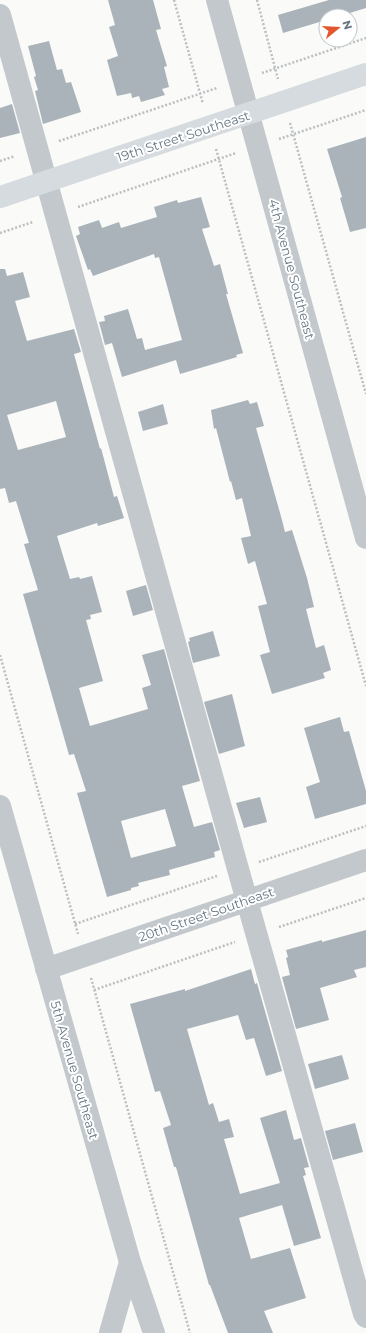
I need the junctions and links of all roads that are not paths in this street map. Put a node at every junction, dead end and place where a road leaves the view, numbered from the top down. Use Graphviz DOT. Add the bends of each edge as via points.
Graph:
graph roads {
  1 [pos="217,0"];
  2 [pos="0,15"];
  3 [pos="366,74"];
  4 [pos="248,114"];
  5 [pos="46,181"];
  6 [pos="0,197"];
  7 [pos="366,538"];
  8 [pos="0,806"];
  9 [pos="366,860"];
  10 [pos="246,900"];
  11 [pos="46,969"];
  12 [pos="130,1262"];
  13 [pos="366,1318"];
  14 [pos="110,1333"];
  15 [pos="154,1333"];
  1 -- 4 [label="street, 4th Avenue Southeast"];
  2 -- 5 [label="street"];
  3 -- 4 [label="main road, 19th Street Southeast"];
  4 -- 5 [label="main road, 19th Street Southeast"];
  4 -- 7 [label="street, 4th Avenue Southeast"];
  5 -- 6 [label="main road, 19th Street Southeast"];
  5 -- 10 [label="street"];
  8 -- 11 [label="street, 5th Avenue Southeast"];
  9 -- 10 [label="street, 20th Street Southeast"];
  10 -- 11 [label="street, 20th Street Southeast"];
  10 -- 13 [label="street"];
  11 -- 12 [label="street, 5th Avenue Southeast"];
  12 -- 14 [label="street"];
  12 -- 15 [label="street, 5th Avenue Southeast"];
}
